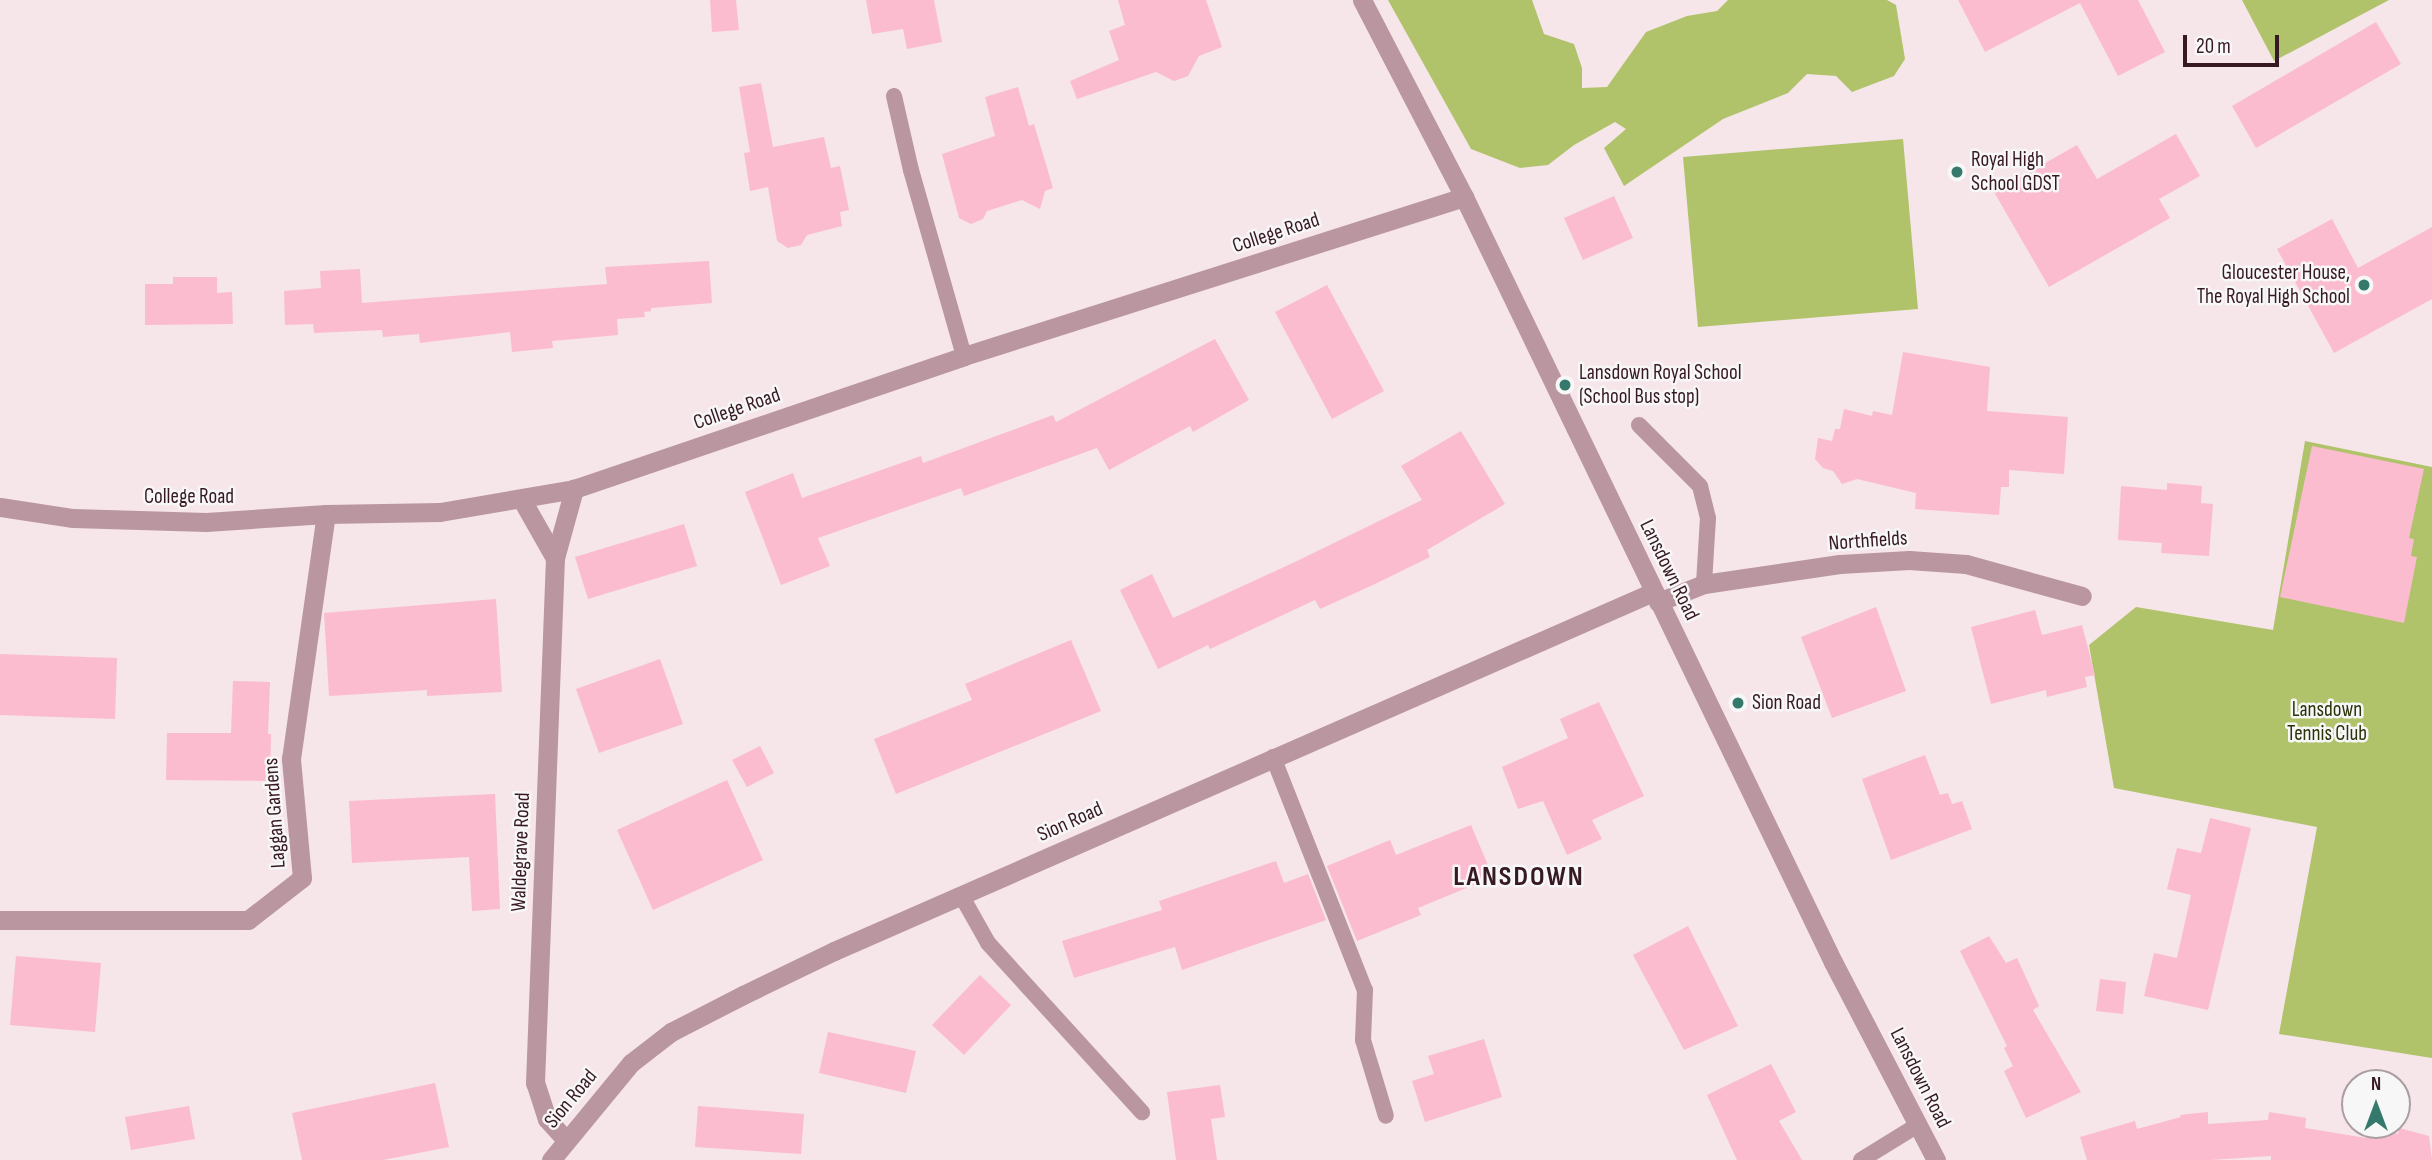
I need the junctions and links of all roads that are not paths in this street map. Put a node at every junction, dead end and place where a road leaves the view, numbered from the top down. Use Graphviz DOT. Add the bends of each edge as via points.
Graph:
graph roads {
  1 [pos="1362,0"];
  2 [pos="894,96"];
  3 [pos="1464,197"];
  4 [pos="964,356"];
  5 [pos="1639,425"];
  6 [pos="574,489"];
  7 [pos="522,500"];
  8 [pos="0,508"];
  9 [pos="326,514"];
  10 [pos="555,558"];
  11 [pos="1704,584"];
  12 [pos="2082,596"];
  13 [pos="1656,597"];
  14 [pos="1273,757"];
  15 [pos="961,895"];
  16 [pos="0,920"];
  17 [pos="1142,1112"];
  18 [pos="1386,1116"];
  19 [pos="1918,1125"];
  20 [pos="565,1139"];
  21 [pos="551,1160"];
  22 [pos="1861,1160"];
  23 [pos="1936,1160"];
  1 -- 3 [label="street, Lansdown Road"];
  2 -- 4 [label="lane"];
  3 -- 4 [label="street, College Road"];
  3 -- 13 [label="street, Lansdown Road"];
  4 -- 6 [label="street, College Road"];
  5 -- 11 [label="lane" via="1700,486 1709,518"];
  6 -- 7 [label="street, College Road"];
  6 -- 10 [label="street, Waldegrave Road"];
  7 -- 9 [label="street, College Road" via="440,512"];
  7 -- 10 [label="street"];
  8 -- 9 [label="street, College Road" via="73,518 206,522"];
  9 -- 16 [label="street, Laggan Gardens" via="291,760 302,878 248,920"];
  10 -- 20 [label="street, Waldegrave Road" via="535,1083 547,1119"];
  11 -- 12 [label="street, Northfields" via="1864,562 1937,559"];
  11 -- 13 [label="street, Northfields"];
  13 -- 14 [label="street, Sion Road"];
  13 -- 19 [label="street, Lansdown Road" via="1833,962"];
  14 -- 15 [label="street, Sion Road"];
  14 -- 18 [label="lane" via="1365,990 1363,1040"];
  15 -- 17 [label="lane" via="988,943"];
  15 -- 20 [label="street, Sion Road" via="834,951 671,1032 631,1063"];
  19 -- 22 [label="lane"];
  19 -- 23 [label="street, Lansdown Road"];
  20 -- 21 [label="street, Sion Road"];
}
